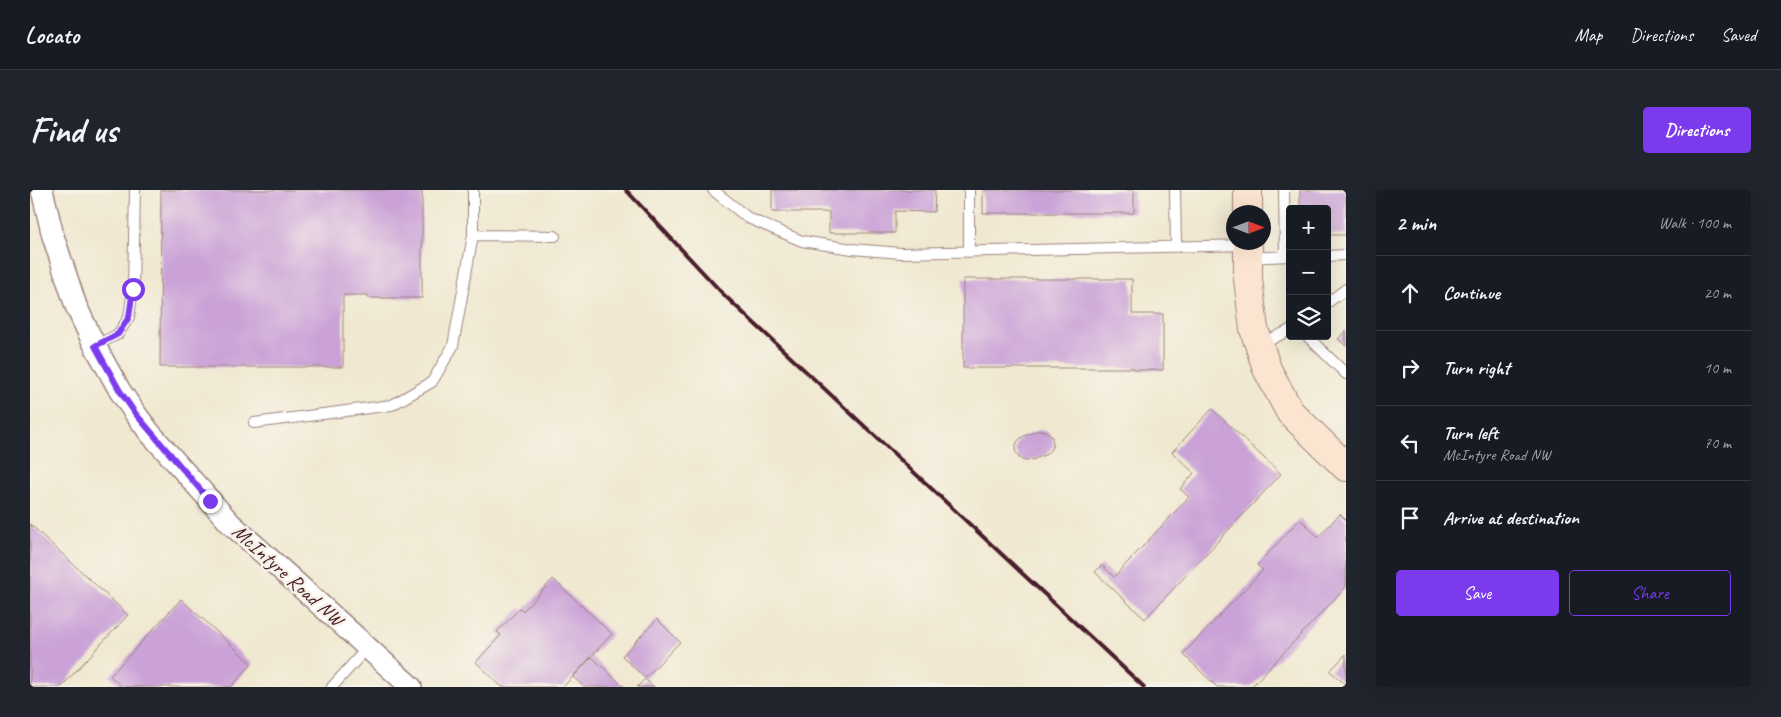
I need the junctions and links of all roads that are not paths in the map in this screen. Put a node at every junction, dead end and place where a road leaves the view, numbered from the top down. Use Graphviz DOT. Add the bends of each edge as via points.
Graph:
graph roads {
  1 [pos="42,190"];
  2 [pos="135,190"];
  3 [pos="473,190"];
  4 [pos="713,190"];
  5 [pos="969,190"];
  6 [pos="1175,190"];
  7 [pos="1248,190"];
  8 [pos="1284,190"];
  9 [pos="1248,205"];
  10 [pos="473,235"];
  11 [pos="556,236"];
  12 [pos="1176,247"];
  13 [pos="1226,248"];
  14 [pos="1248,250"];
  15 [pos="1254,250"];
  16 [pos="1287,250"];
  17 [pos="969,252"];
  18 [pos="1286,256"];
  19 [pos="1331,256"];
  20 [pos="1346,256"];
  21 [pos="1346,289"];
  22 [pos="1331,300"];
  23 [pos="1286,332"];
  24 [pos="1311,340"];
  25 [pos="1259,345"];
  26 [pos="95,346"];
  27 [pos="1346,374"];
  28 [pos="254,423"];
  29 [pos="1346,467"];
  30 [pos="368,647"];
  31 [pos="332,687"];
  32 [pos="411,687"];
  1 -- 26 [label="street, McIntyre Road NW" via="66,277"];
  2 -- 26 [label="lane" via="133,289 129,317 118,334"];
  3 -- 10 [label="lane"];
  4 -- 17 [label="lane" via="748,218 802,241 901,253"];
  5 -- 17 [label="lane"];
  6 -- 12 [label="lane"];
  7 -- 9 [label="street"];
  8 -- 16 [label="lane"];
  10 -- 11 [label="lane"];
  10 -- 28 [label="lane" via="453,346 432,382 392,405"];
  12 -- 13 [label="lane"];
  12 -- 17 [label="lane"];
  14 -- 25 [label="street" via="1248,279"];
  15 -- 18 [label="lane"];
  19 -- 20 [label="lane"];
  21 -- 22 [label="lane"];
  23 -- 25 [label="lane"];
  24 -- 27 [label="lane"];
  25 -- 29 [label="street" via="1267,369 1290,412"];
  26 -- 30 [label="street, McIntyre Road NW" via="120,391 150,433 230,523"];
  30 -- 31 [label="lane"];
  30 -- 32 [label="street, McIntyre Road NW"];
}
